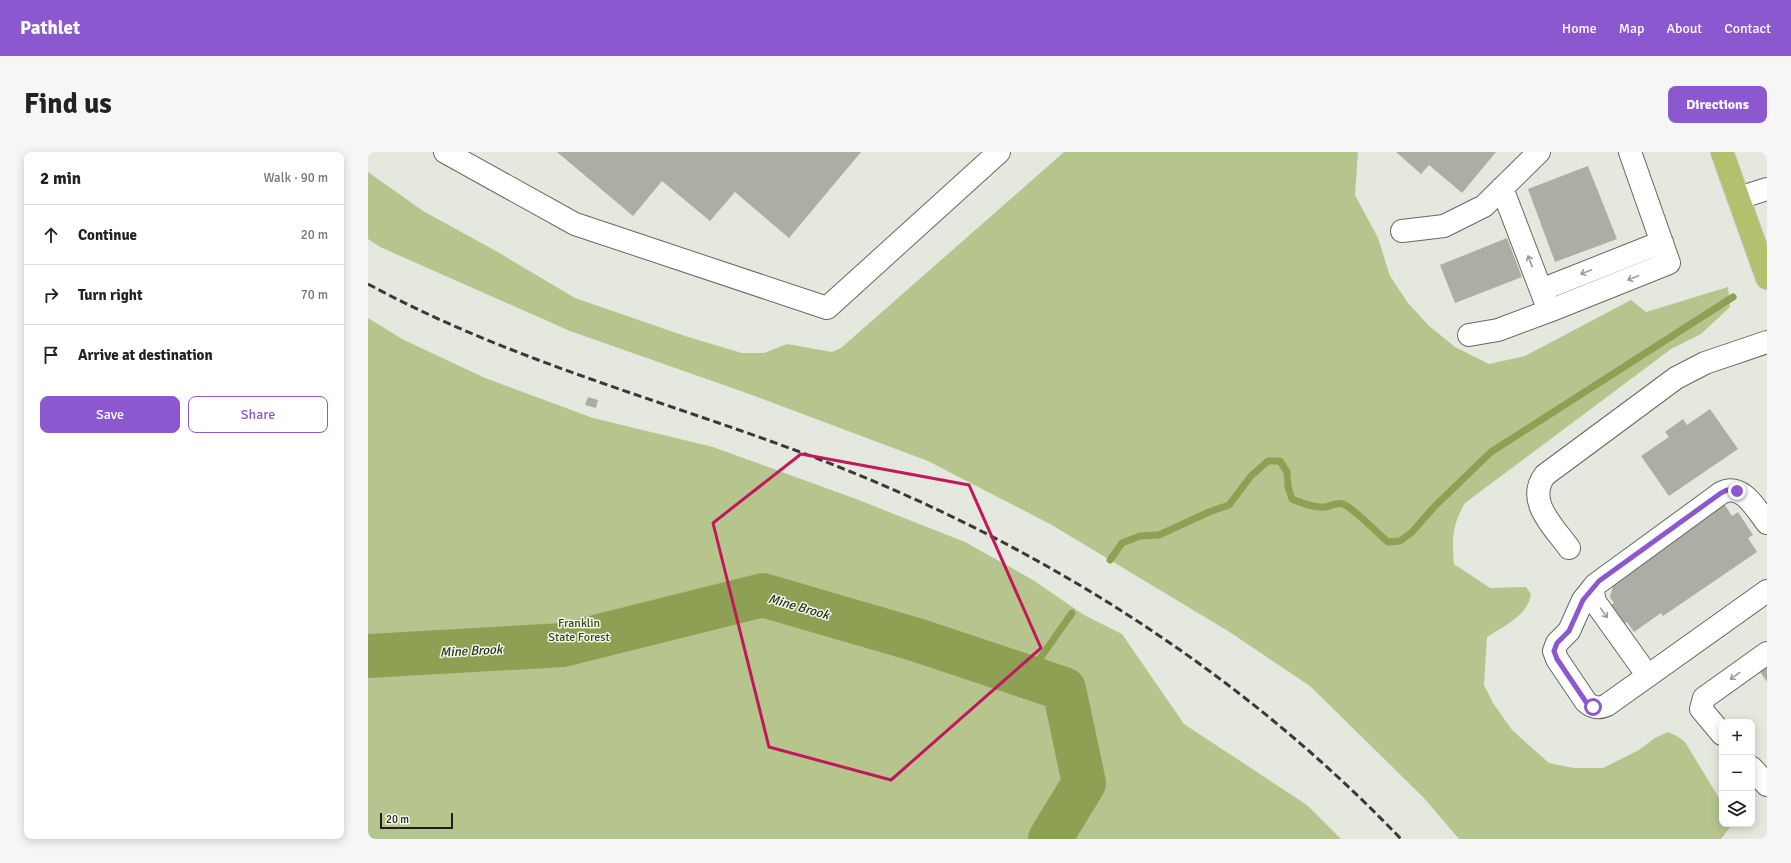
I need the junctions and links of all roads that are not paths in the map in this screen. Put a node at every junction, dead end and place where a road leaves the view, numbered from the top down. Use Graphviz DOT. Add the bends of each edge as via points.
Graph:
graph roads {
  1 [pos="445,152"];
  2 [pos="999,152"];
  3 [pos="1539,152"];
  4 [pos="1630,152"];
  5 [pos="1722,152"];
  6 [pos="1502,188"];
  7 [pos="1767,189"];
  8 [pos="1739,198"];
  9 [pos="1402,231"];
  10 [pos="1662,242"];
  11 [pos="1767,278"];
  12 [pos="1541,290"];
  13 [pos="1550,311"];
  14 [pos="1469,335"];
  15 [pos="1767,342"];
  16 [pos="1767,523"];
  17 [pos="1569,548"];
  18 [pos="1595,585"];
  19 [pos="1767,591"];
  20 [pos="1767,653"];
  21 [pos="1648,676"];
  22 [pos="1719,730"];
  23 [pos="1755,771"];
  24 [pos="1767,785"];
  1 -- 2 [label="lane" via="575,224 827,308"];
  3 -- 6 [label="lane"];
  4 -- 10 [label="lane"];
  5 -- 8 [label="main road"];
  6 -- 9 [label="lane" via="1484,206 1456,221 1444,226"];
  12 -- 6 [label="lane, one-way"];
  7 -- 8 [label="lane"];
  8 -- 11 [label="main road"];
  10 -- 12 [label="lane, one-way"];
  10 -- 13 [label="lane, one-way" via="1669,263"];
  12 -- 13 [label="lane"];
  13 -- 14 [label="lane" via="1498,330"];
  15 -- 17 [label="lane" via="1705,363 1676,378 1545,475 1538,490 1538,501"];
  16 -- 18 [label="lane" via="1743,494 1727,490"];
  18 -- 21 [label="lane, one-way" via="1595,602"];
  18 -- 21 [label="lane" via="1583,600 1569,631 1557,643 1554,651 1556,656 1586,702 1593,707 1607,705"];
  19 -- 21 [label="lane"];
  20 -- 22 [label="lane, one-way" via="1704,698 1701,709"];
  23 -- 24 [label="lane"];
}
